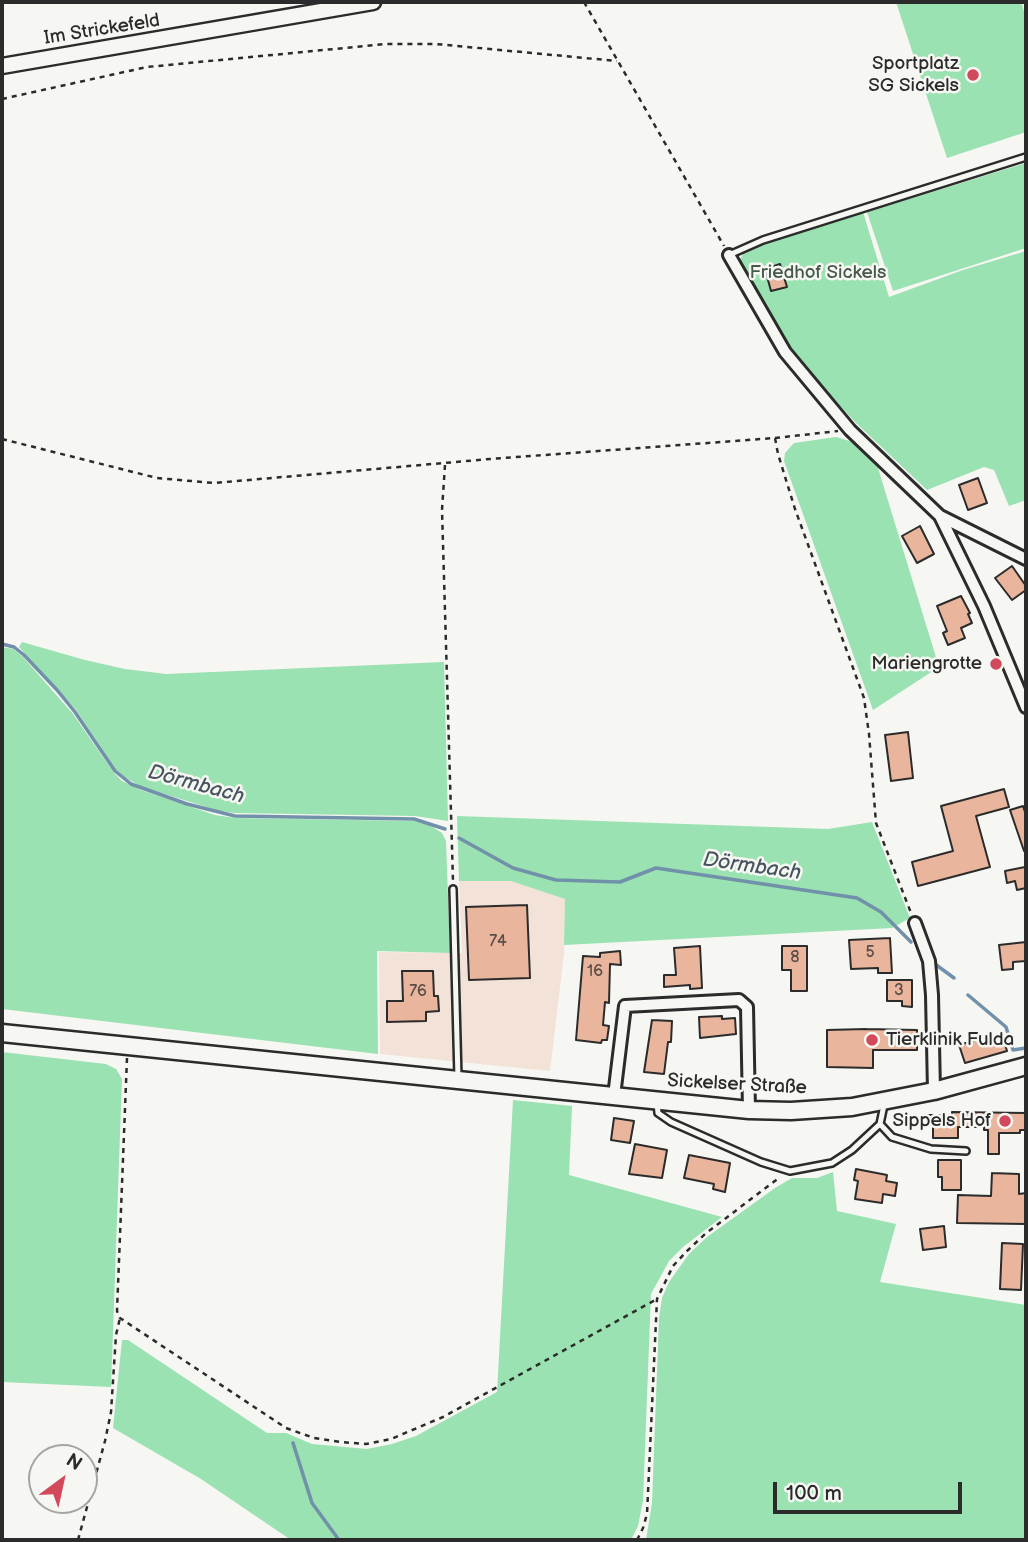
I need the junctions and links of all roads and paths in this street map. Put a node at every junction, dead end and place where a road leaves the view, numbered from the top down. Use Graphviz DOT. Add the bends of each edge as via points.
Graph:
graph roads {
  1 [pos="373,2"];
  2 [pos="584,2"];
  3 [pos="617,61"];
  4 [pos="2,66"];
  5 [pos="2,99"];
  6 [pos="1026,157"];
  7 [pos="729,255"];
  8 [pos="850,430"];
  9 [pos="775,438"];
  10 [pos="2,439"];
  11 [pos="444,465"];
  12 [pos="940,516"];
  13 [pos="1026,559"];
  14 [pos="1026,707"];
  15 [pos="453,889"];
  16 [pos="915,923"];
  17 [pos="2,1033"];
  18 [pos="127,1046"];
  19 [pos="1026,1066"];
  20 [pos="450,1080"];
  21 [pos="934,1091"];
  22 [pos="614,1096"];
  23 [pos="885,1101"];
  24 [pos="657,1102"];
  25 [pos="749,1110"];
  26 [pos="880,1124"];
  27 [pos="966,1151"];
  28 [pos="790,1171"];
  29 [pos="657,1299"];
  30 [pos="120,1318"];
  31 [pos="78,1540"];
  32 [pos="637,1540"];
  1 -- 4 [label="street, Im Strickefeld"];
  2 -- 3 [label="path"];
  3 -- 5 [label="path" via="436,44 386,44 147,67"];
  3 -- 7 [label="path"];
  6 -- 7 [label="lane" via="763,240"];
  7 -- 8 [label="street" via="785,352"];
  8 -- 9 [label="path"];
  8 -- 12 [label="street"];
  9 -- 11 [label="path"];
  9 -- 16 [label="path" via="795,509 864,698 876,823"];
  10 -- 11 [label="path" via="187,482"];
  11 -- 15 [label="path"];
  12 -- 13 [label="street"];
  12 -- 14 [label="street"];
  15 -- 20 [label="lane"];
  16 -- 21 [label="street" via="929,961"];
  17 -- 18 [label="main road, Sickelser Straße"];
  18 -- 20 [label="main road, Sickelser Straße"];
  18 -- 30 [label="path"];
  19 -- 21 [label="main road, Sickelser Straße"];
  20 -- 22 [label="main road, Sickelser Straße"];
  21 -- 23 [label="main road, Sickelser Straße"];
  22 -- 24 [label="main road, Sickelser Straße"];
  22 -- 25 [label="street" via="625,1006 739,1000 747,1007"];
  23 -- 25 [label="main road, Sickelser Straße" via="821,1110"];
  23 -- 26 [label="lane"];
  24 -- 25 [label="main road, Sickelser Straße"];
  24 -- 28 [label="lane" via="658,1113 671,1122"];
  26 -- 27 [label="lane" via="892,1136 931,1149"];
  26 -- 28 [label="lane" via="832,1163"];
  28 -- 29 [label="path" via="687,1251 673,1266"];
  29 -- 30 [label="path" via="443,1417 391,1439 366,1444 314,1438 286,1428"];
  29 -- 32 [label="path" via="647,1507"];
  30 -- 31 [label="path" via="111,1412"];
}
